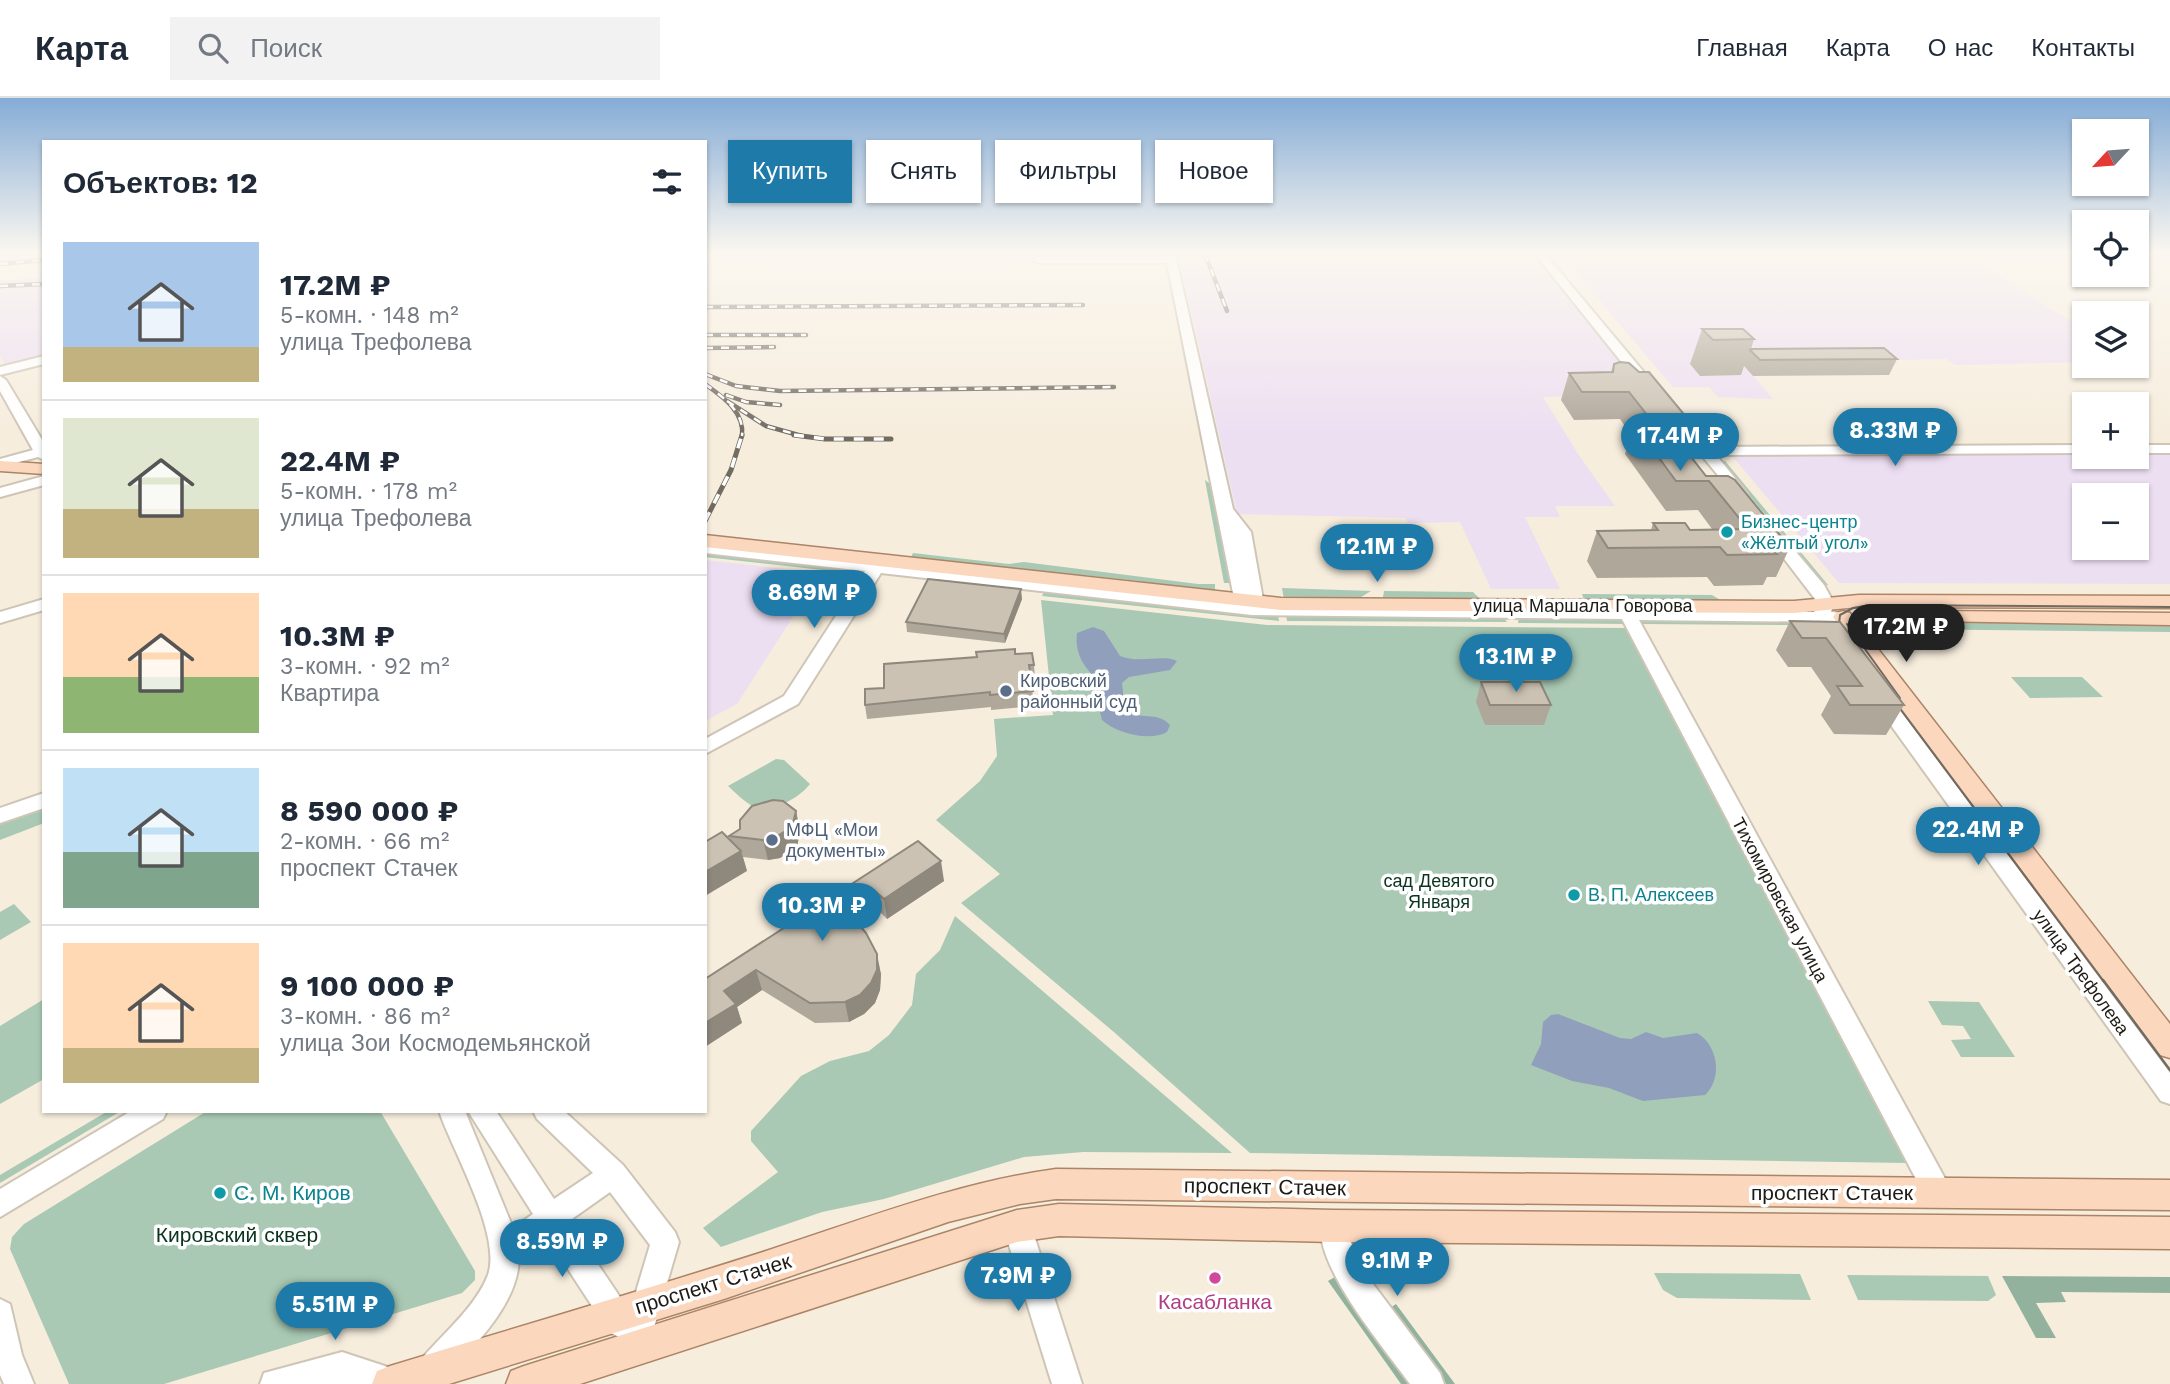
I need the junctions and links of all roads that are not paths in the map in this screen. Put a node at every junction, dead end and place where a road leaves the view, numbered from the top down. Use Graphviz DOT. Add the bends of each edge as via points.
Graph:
graph roads {
  1 [pos="1183,314"];
  2 [pos="1590,314"];
  3 [pos="42,360"];
  4 [pos="0,371"];
  5 [pos="0,380"];
  6 [pos="2072,449"];
  7 [pos="2149,449"];
  8 [pos="2170,449"];
  9 [pos="1706,451"];
  10 [pos="42,455"];
  11 [pos="42,457"];
  12 [pos="0,465"];
  13 [pos="0,472"];
  14 [pos="42,477"];
  15 [pos="42,478"];
  16 [pos="0,493"];
  17 [pos="1226,510"];
  18 [pos="707,541"];
  19 [pos="707,548"];
  20 [pos="878,564"];
  21 [pos="2170,602"];
  22 [pos="42,605"];
  23 [pos="1251,605"];
  24 [pos="1625,610"];
  25 [pos="1830,612"];
  26 [pos="0,618"];
  27 [pos="2170,619"];
  28 [pos="707,747"];
  29 [pos="42,801"];
  30 [pos="0,816"];
  31 [pos="2170,1046"];
  32 [pos="2170,1093"];
  33 [pos="151,1113"];
  34 [pos="453,1113"];
  35 [pos="482,1113"];
  36 [pos="548,1113"];
  37 [pos="613,1174"];
  38 [pos="1938,1193"];
  39 [pos="2170,1195"];
  40 [pos="1,1205"];
  41 [pos="551,1217"];
  42 [pos="1017,1226"];
  43 [pos="1334,1226"];
  44 [pos="2170,1233"];
  45 [pos="505,1251"];
  46 [pos="630,1309"];
  47 [pos="0,1314"];
  48 [pos="634,1347"];
  49 [pos="4,1352"];
  50 [pos="430,1372"];
  51 [pos="559,1378"];
  52 [pos="19,1384"];
  53 [pos="275,1384"];
  54 [pos="391,1384"];
  55 [pos="524,1384"];
  56 [pos="1067,1384"];
  57 [pos="1429,1384"];
  1 -- 17 [label="street"];
  2 -- 9 [label="street, улица Трефолева"];
  3 -- 4 [label="street"];
  5 -- 10 [label="street"];
  6 -- 9 [label="street"];
  7 -- 8 [label="street"];
  9 -- 25 [label="street, улица Трефолева" via="1818,589"];
  11 -- 12 [label="main road"];
  13 -- 14 [label="street"];
  15 -- 16 [label="street"];
  17 -- 23 [label="street" via="1243,533"];
  18 -- 20 [label="main road, улица Маршала Говорова"];
  19 -- 20 [label="street, улица Маршала Говорова"];
  20 -- 23 [label="main road, улица Маршала Говорова"];
  20 -- 28 [label="street" via="791,700"];
  21 -- 25 [label="main road, улица Маршала Говорова" via="1859,601"];
  22 -- 26 [label="street"];
  23 -- 24 [label="main road, улица Маршала Говорова"];
  24 -- 25 [label="main road, улица Маршала Говорова" via="1794,607"];
  24 -- 38 [label="street, Тихомировская улица"];
  25 -- 27 [label="main road, улица Маршала Говорова"];
  25 -- 31 [label="main road, улица Трефолева"];
  25 -- 32 [label="street, улица Трефолева"];
  29 -- 30 [label="street"];
  33 -- 40 [label="street"];
  34 -- 45 [label="street" via="496,1215"];
  35 -- 41 [label="street"];
  36 -- 37 [label="street"];
  37 -- 41 [label="street"];
  37 -- 46 [label="street" via="665,1242"];
  38 -- 39 [label="main road, проспект Стачек"];
  38 -- 46 [label="main road, проспект Стачек" via="1046,1185 958,1204"];
  41 -- 45 [label="street"];
  41 -- 46 [label="street"];
  42 -- 43 [label="main road, проспект Стачек" via="1059,1220"];
  42 -- 48 [label="main road, проспект Стачек"];
  42 -- 56 [label="street"];
  43 -- 44 [label="main road, проспект Стачек"];
  43 -- 57 [label="street" via="1348,1273"];
  45 -- 50 [label="street" via="503,1276 489,1302"];
  46 -- 48 [label="street"];
  46 -- 50 [label="main road, проспект Стачек"];
  47 -- 49 [label="street"];
  48 -- 51 [label="main road, проспект Стачек"];
  49 -- 52 [label="street"];
  50 -- 54 [label="main road, проспект Стачек"];
  51 -- 55 [label="main road, проспект Стачек"];
  53 -- 54 [label="street" via="342,1367"];
}
